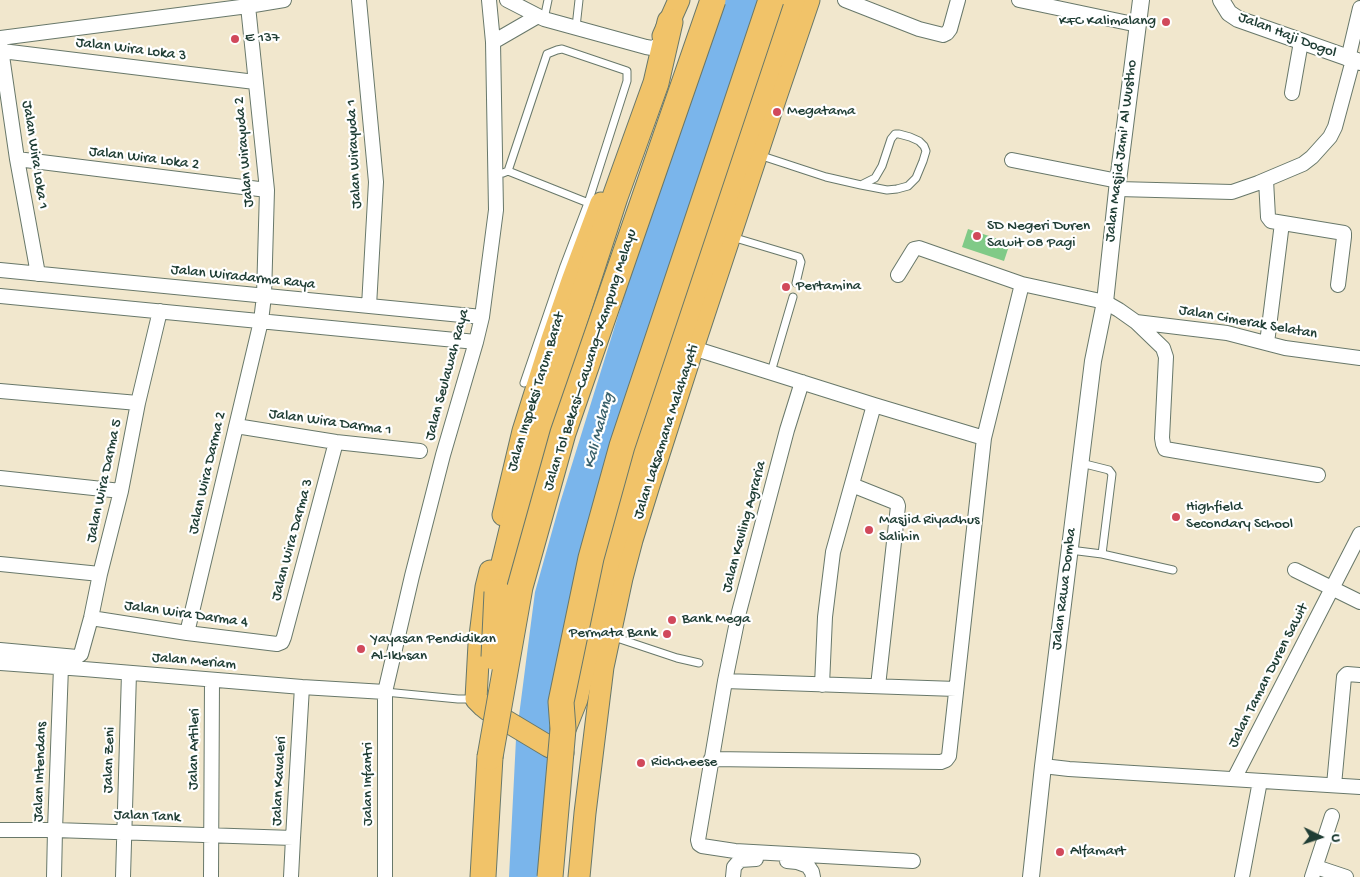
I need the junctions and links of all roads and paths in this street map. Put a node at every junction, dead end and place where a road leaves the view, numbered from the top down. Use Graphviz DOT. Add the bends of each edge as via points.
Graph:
graph roads {
  1 [pos="284,0"];
  2 [pos="359,0"];
  3 [pos="489,0"];
  4 [pos="507,0"];
  5 [pos="548,0"];
  6 [pos="579,0"];
  7 [pos="713,0"];
  8 [pos="771,0"];
  9 [pos="792,0"];
  10 [pos="809,0"];
  11 [pos="845,0"];
  12 [pos="958,0"];
  13 [pos="1019,0"];
  14 [pos="1142,0"];
  15 [pos="1221,0"];
  16 [pos="248,6"];
  17 [pos="1360,8"];
  18 [pos="674,11"];
  19 [pos="541,17"];
  20 [pos="1138,25"];
  21 [pos="576,27"];
  22 [pos="493,42"];
  23 [pos="1301,42"];
  24 [pos="1,43"];
  25 [pos="659,45"];
  26 [pos="1354,61"];
  27 [pos="255,82"];
  28 [pos="1292,93"];
  29 [pos="758,154"];
  30 [pos="17,159"];
  31 [pos="1012,160"];
  32 [pos="502,172"];
  33 [pos="1266,180"];
  34 [pos="1118,185"];
  35 [pos="861,186"];
  36 [pos="267,190"];
  37 [pos="601,202"];
  38 [pos="1282,223"];
  39 [pos="731,236"];
  40 [pos="0,270"];
  41 [pos="38,274"];
  42 [pos="898,275"];
  43 [pos="796,283"];
  44 [pos="1022,284"];
  45 [pos="1338,285"];
  46 [pos="0,296"];
  47 [pos="264,296"];
  48 [pos="793,297"];
  49 [pos="1105,302"];
  50 [pos="369,306"];
  51 [pos="160,311"];
  52 [pos="482,317"];
  53 [pos="260,321"];
  54 [pos="1136,322"];
  55 [pos="476,342"];
  56 [pos="1267,343"];
  57 [pos="693,348"];
  58 [pos="1360,358"];
  59 [pos="771,372"];
  60 [pos="802,382"];
  61 [pos="524,383"];
  62 [pos="0,391"];
  63 [pos="138,403"];
  64 [pos="874,405"];
  65 [pos="236,426"];
  66 [pos="984,438"];
  67 [pos="336,442"];
  68 [pos="420,451"];
  69 [pos="1081,463"];
  70 [pos="1318,475"];
  71 [pos="0,478"];
  72 [pos="852,485"];
  73 [pos="122,491"];
  74 [pos="1360,534"];
  75 [pos="1070,550"];
  76 [pos="1102,554"];
  77 [pos="0,564"];
  78 [pos="1173,570"];
  79 [pos="1295,570"];
  80 [pos="100,574"];
  81 [pos="1332,587"];
  82 [pos="1360,602"];
  83 [pos="91,618"];
  84 [pos="187,633"];
  85 [pos="610,636"];
  86 [pos="277,644"];
  87 [pos="0,650"];
  88 [pos="0,663"];
  89 [pos="699,663"];
  90 [pos="603,667"];
  91 [pos="61,668"];
  92 [pos="129,673"];
  93 [pos="1360,675"];
  94 [pos="212,680"];
  95 [pos="725,681"];
  96 [pos="822,685"];
  97 [pos="878,686"];
  98 [pos="302,687"];
  99 [pos="956,689"];
  100 [pos="385,692"];
  101 [pos="482,704"];
  102 [pos="562,745"];
  103 [pos="490,757"];
  104 [pos="712,759"];
  105 [pos="1043,766"];
  106 [pos="1234,779"];
  107 [pos="1260,781"];
  108 [pos="1334,785"];
  109 [pos="1360,787"];
  110 [pos="1332,816"];
  111 [pos="0,830"];
  112 [pos="54,830"];
  113 [pos="124,832"];
  114 [pos="210,835"];
  115 [pos="293,838"];
  116 [pos="913,861"];
  117 [pos="1314,872"];
  118 [pos="54,877"];
  119 [pos="123,877"];
  120 [pos="211,877"];
  121 [pos="292,877"];
  122 [pos="385,877"];
  123 [pos="483,877"];
  124 [pos="550,877"];
  125 [pos="568,877"];
  126 [pos="579,877"];
  127 [pos="733,877"];
  128 [pos="813,877"];
  129 [pos="1034,877"];
  130 [pos="1242,877"];
  131 [pos="1346,877"];
  1 -- 16 [label="street"];
  2 -- 50 [label="street, Jalan Wirayuda 1" via="376,182"];
  3 -- 22 [label="street, Jalan Seulawah Raya"];
  4 -- 19 [label="street"];
  5 -- 19 [label="lane"];
  6 -- 21 [label="lane"];
  7 -- 103 [label="highway, Jalan Tol Bekasi–Cawang–Kampung Melayu, bridge" via="563,433 520,587"];
  8 -- 102 [label="highway, bridge" via="622,446 590,558 561,702"];
  9 -- 102 [label="highway" via="641,449 602,578"];
  10 -- 29 [label="main road, Jalan Laksamana Malahayati"];
  11 -- 12 [label="street" via="943,35 950,29"];
  13 -- 20 [label="street"];
  14 -- 20 [label="street, Jalan Masjid Jami' Al Wustho"];
  15 -- 23 [label="street, Jalan Haji Dogol" via="1229,13 1238,19"];
  16 -- 24 [label="street"];
  16 -- 27 [label="street, Jalan Wirayuda 2"];
  17 -- 26 [label="street"];
  18 -- 25 [label="main road, Jalan Inspeksi Tarum Barat"];
  18 -- 37 [label="highway" via="656,83"];
  19 -- 21 [label="street"];
  19 -- 22 [label="street"];
  20 -- 34 [label="street, Jalan Masjid Jami' Al Wustho"];
  21 -- 25 [label="street" via="646,47"];
  22 -- 32 [label="street, Jalan Seulawah Raya"];
  23 -- 26 [label="street, Jalan Haji Dogol"];
  23 -- 28 [label="street"];
  24 -- 27 [label="street, Jalan Wira Loka 3"];
  24 -- 30 [label="street, Jalan Wira Loka 1"];
  25 -- 37 [label="main road, Jalan Inspeksi Tarum Barat"];
  26 -- 33 [label="street" via="1330,138 1308,160"];
  27 -- 36 [label="street, Jalan Wirayuda 2"];
  29 -- 35 [label="lane"];
  29 -- 39 [label="main road, Jalan Laksamana Malahayati"];
  30 -- 36 [label="street, Jalan Wira Loka 2"];
  30 -- 41 [label="street, Jalan Wira Loka 1"];
  31 -- 34 [label="street"];
  32 -- 37 [label="lane"];
  32 -- 37 [label="lane" via="547,54 562,50 627,71"];
  32 -- 52 [label="street, Jalan Seulawah Raya"];
  33 -- 34 [label="street" via="1232,192"];
  33 -- 38 [label="street" via="1268,217"];
  34 -- 49 [label="street, Jalan Masjid Jami' Al Wustho"];
  35 -- 35 [label="lane" via="887,190 908,186 924,161 924,146 910,137 896,134 875,178"];
  36 -- 47 [label="street, Jalan Wirayuda 2"];
  37 -- 61 [label="lane" via="564,266"];
  37 -- 101 [label="main road, Jalan Inspeksi Tarum Barat" via="523,431 486,587 478,644"];
  37 -- 103 [label="highway, bridge" via="527,468 497,592"];
  38 -- 45 [label="street" via="1344,233"];
  38 -- 56 [label="street"];
  39 -- 43 [label="lane" via="799,257 802,262"];
  39 -- 57 [label="main road, Jalan Laksamana Malahayati"];
  40 -- 41 [label="street, Jalan Wiradarma Raya"];
  41 -- 47 [label="street, Jalan Wiradarma Raya"];
  42 -- 44 [label="street" via="914,249 919,248"];
  44 -- 49 [label="street"];
  44 -- 66 [label="street"];
  46 -- 51 [label="street"];
  47 -- 50 [label="street, Jalan Wiradarma Raya"];
  47 -- 53 [label="street, Jalan Wirayuda 2"];
  48 -- 59 [label="lane"];
  49 -- 54 [label="street, Jalan Cimerak Selatan"];
  49 -- 69 [label="street, Jalan Rawa Domba" via="1093,361"];
  50 -- 52 [label="street, Jalan Wiradarma Raya"];
  51 -- 53 [label="street"];
  51 -- 63 [label="street, Jalan Wira Darma 5"];
  52 -- 55 [label="street, Jalan Seulawah Raya"];
  53 -- 55 [label="street"];
  53 -- 65 [label="street, Jalan Wira Darma 2"];
  54 -- 56 [label="street, Jalan Cimerak Selatan" via="1227,333"];
  54 -- 70 [label="street" via="1163,348 1166,357 1162,438 1165,450"];
  55 -- 100 [label="street, Jalan Seulawah Raya" via="443,455"];
  56 -- 58 [label="street, Jalan Cimerak Selatan"];
  57 -- 59 [label="street"];
  57 -- 85 [label="main road, Jalan Laksamana Malahayati" via="632,540"];
  59 -- 60 [label="street"];
  60 -- 64 [label="street"];
  60 -- 95 [label="street, Jalan Kavling Agraria" via="739,612"];
  62 -- 63 [label="street"];
  63 -- 73 [label="street, Jalan Wira Darma 5"];
  64 -- 66 [label="street"];
  64 -- 72 [label="street"];
  65 -- 67 [label="street, Jalan Wira Darma 1"];
  65 -- 84 [label="street, Jalan Wira Darma 2"];
  66 -- 99 [label="street"];
  67 -- 68 [label="street, Jalan Wira Darma 1"];
  67 -- 86 [label="street, Jalan Wira Darma 3" via="284,637"];
  69 -- 75 [label="street, Jalan Rawa Domba"];
  69 -- 76 [label="lane" via="1109,470 1112,474"];
  71 -- 73 [label="street"];
  72 -- 96 [label="street" via="833,552 825,617"];
  72 -- 97 [label="street" via="898,506"];
  73 -- 80 [label="street, Jalan Wira Darma 5"];
  74 -- 81 [label="street, Jalan Taman Duren Sawit"];
  75 -- 76 [label="lane"];
  75 -- 105 [label="street, Jalan Rawa Domba"];
  76 -- 78 [label="lane"];
  77 -- 80 [label="street"];
  79 -- 81 [label="street"];
  80 -- 83 [label="street, Jalan Wira Darma 5"];
  81 -- 82 [label="street"];
  81 -- 106 [label="street, Jalan Taman Duren Sawit"];
  83 -- 84 [label="street, Jalan Wira Darma 4"];
  83 -- 87 [label="street, Jalan Wira Darma 5" via="77,657"];
  84 -- 86 [label="street, Jalan Wira Darma 4"];
  85 -- 89 [label="lane"];
  85 -- 90 [label="main road, Jalan Laksamana Malahayati"];
  88 -- 91 [label="street, Jalan Meriam"];
  90 -- 102 [label="main road" via="594,682 580,742 571,750"];
  90 -- 126 [label="main road, Jalan Laksamana Malahayati"];
  91 -- 92 [label="street, Jalan Meriam"];
  91 -- 112 [label="street, Jalan Intendans"];
  92 -- 94 [label="street, Jalan Meriam"];
  92 -- 113 [label="street, Jalan Zeni"];
  93 -- 108 [label="street" via="1347,674 1344,677"];
  94 -- 98 [label="street, Jalan Meriam"];
  94 -- 114 [label="street, Jalan Artileri"];
  95 -- 96 [label="street"];
  95 -- 104 [label="street, Jalan Kavling Agraria"];
  96 -- 97 [label="street"];
  97 -- 99 [label="street"];
  98 -- 100 [label="street, Jalan Meriam"];
  98 -- 115 [label="street, Jalan Kavaleri"];
  99 -- 104 [label="street" via="949,756 941,762"];
  100 -- 101 [label="lane"];
  100 -- 122 [label="street, Jalan Infantri"];
  101 -- 102 [label="main road, bridge" via="548,746"];
  102 -- 124 [label="highway, bridge"];
  102 -- 125 [label="main road" via="576,781"];
  103 -- 123 [label="highway, Jalan Tol Bekasi–Cawang–Kampung Melayu"];
  104 -- 116 [label="street, Jalan Kavling Agraria" via="698,840 702,846 735,851"];
  105 -- 106 [label="street"];
  105 -- 129 [label="street, Jalan Rawa Domba"];
  106 -- 107 [label="street"];
  107 -- 108 [label="street"];
  107 -- 130 [label="street"];
  108 -- 109 [label="street"];
  110 -- 117 [label="street"];
  111 -- 112 [label="street, Jalan Tank"];
  112 -- 113 [label="street, Jalan Tank"];
  112 -- 118 [label="street, Jalan Intendans"];
  113 -- 114 [label="street, Jalan Tank"];
  113 -- 119 [label="street, Jalan Zeni"];
  114 -- 115 [label="street, Jalan Tank"];
  114 -- 120 [label="street, Jalan Artileri"];
  115 -- 121 [label="street, Jalan Kavaleri"];
  117 -- 131 [label="street"];
  127 -- 128 [label="street" via="734,867 740,860 747,859 802,863 810,868"];
}
